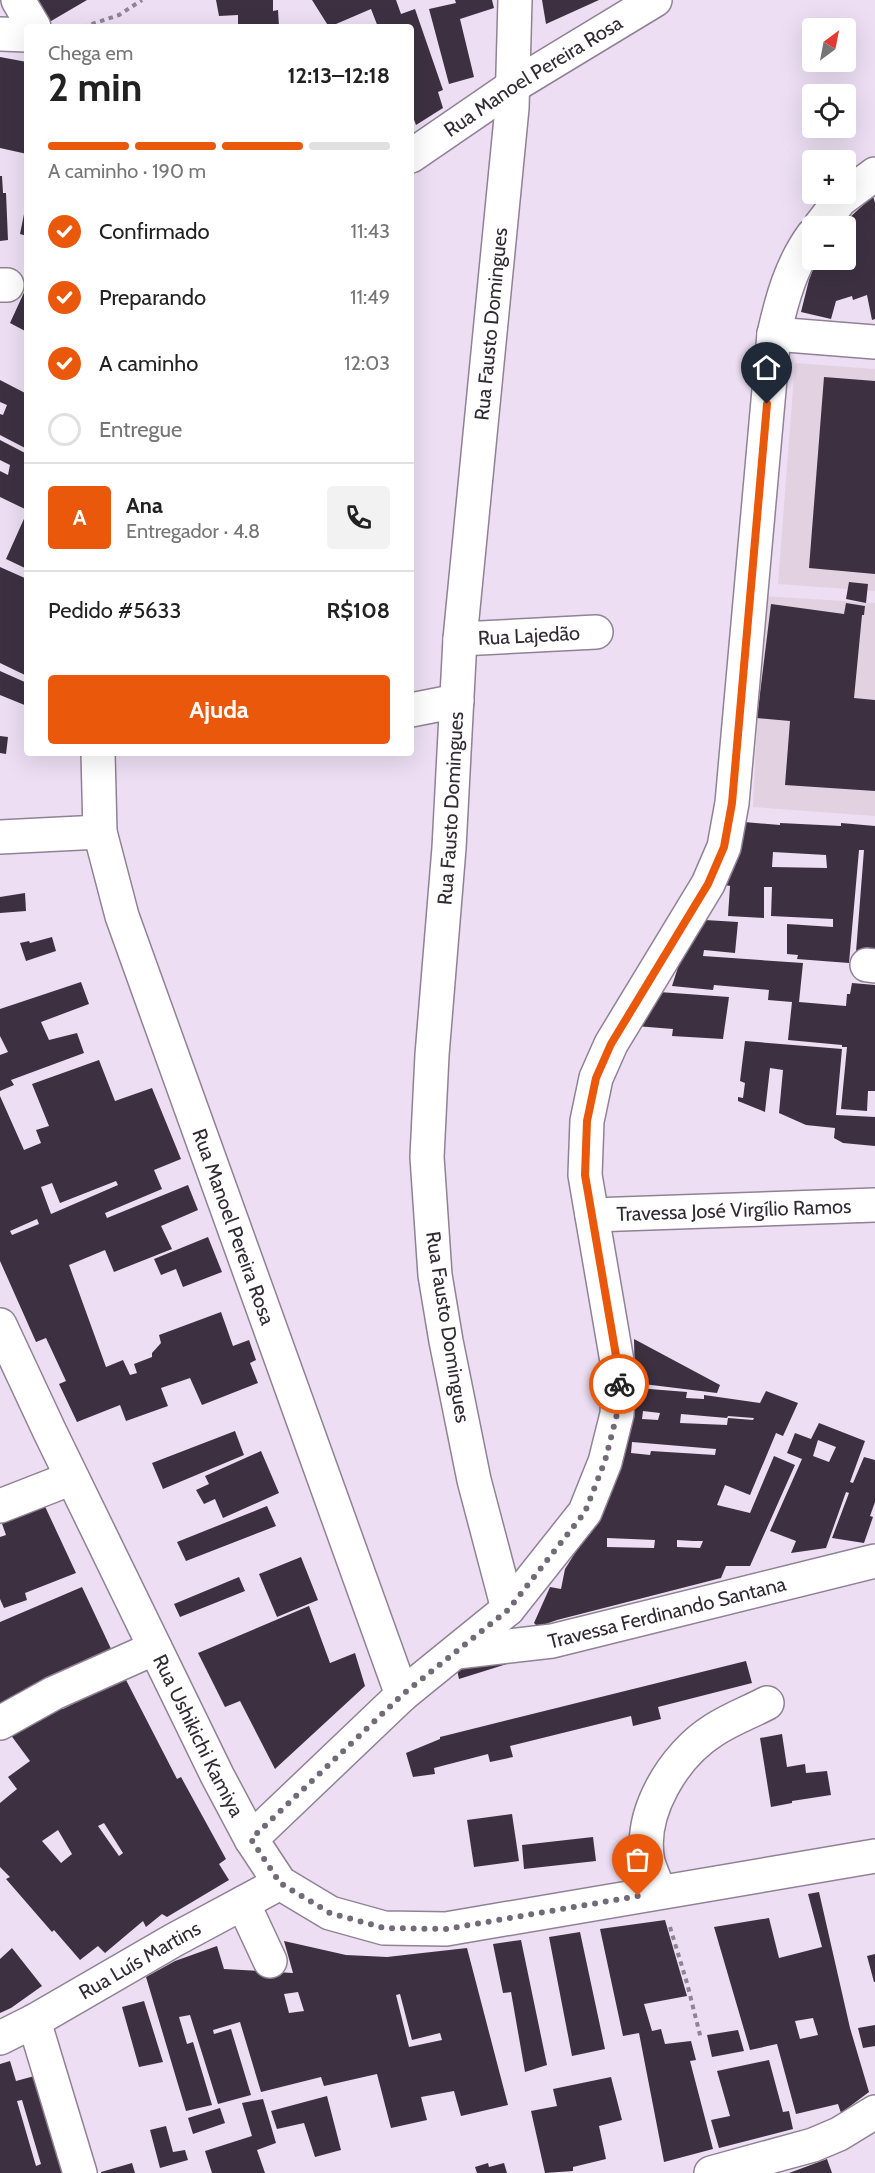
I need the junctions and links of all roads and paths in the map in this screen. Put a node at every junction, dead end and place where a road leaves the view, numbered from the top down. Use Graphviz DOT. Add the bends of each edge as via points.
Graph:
graph roads {
  1 [pos="18,0"];
  2 [pos="142,0"];
  3 [pos="515,0"];
  4 [pos="655,0"];
  5 [pos="32,24"];
  6 [pos="92,24"];
  7 [pos="0,34"];
  8 [pos="24,35"];
  9 [pos="513,86"];
  10 [pos="414,154"];
  11 [pos="875,174"];
  12 [pos="828,216"];
  13 [pos="802,253"];
  14 [pos="774,334"];
  15 [pos="875,342"];
  16 [pos="596,632"];
  17 [pos="460,639"];
  18 [pos="457,701"];
  19 [pos="414,709"];
  20 [pos="98,756"];
  21 [pos="100,832"];
  22 [pos="0,837"];
  23 [pos="875,1205"];
  24 [pos="592,1215"];
  25 [pos="0,1325"];
  26 [pos="72,1478"];
  27 [pos="0,1506"];
  28 [pos="875,1561"];
  29 [pos="508,1610"];
  30 [pos="155,1648"];
  31 [pos="457,1652"];
  32 [pos="402,1695"];
  33 [pos="767,1703"];
  34 [pos="0,1723"];
  35 [pos="251,1839"];
  36 [pos="875,1856"];
  37 [pos="280,1883"];
  38 [pos="659,1892"];
  39 [pos="243,1903"];
  40 [pos="270,1961"];
  41 [pos="34,2021"];
  42 [pos="0,2038"];
  43 [pos="701,2039"];
  44 [pos="875,2112"];
  45 [pos="80,2173"];
  46 [pos="711,2173"];
  1 -- 5 [label="street"];
  2 -- 6 [label="path" via="119,15"];
  3 -- 9 [label="street, Rua Fausto Domingues"];
  4 -- 9 [label="street, Rua Manoel Pereira Rosa"];
  7 -- 8 [label="street"];
  9 -- 10 [label="street, Rua Manoel Pereira Rosa"];
  9 -- 17 [label="street, Rua Fausto Domingues"];
  11 -- 12 [label="street" via="840,200"];
  13 -- 14 [label="street" via="786,285"];
  14 -- 15 [label="street"];
  14 -- 24 [label="street" via="732,803 724,847 708,884 611,1044 596,1078 587,1121 585,1175"];
  16 -- 17 [label="street, Rua Lajedão"];
  17 -- 18 [label="street, Rua Fausto Domingues"];
  18 -- 19 [label="street"];
  18 -- 29 [label="street, Rua Fausto Domingues" via="427,1167 435,1275 446,1341 474,1480"];
  20 -- 21 [label="street, Rua Manoel Pereira Rosa"];
  21 -- 22 [label="street"];
  21 -- 32 [label="street, Rua Manoel Pereira Rosa" via="146,984"];
  23 -- 24 [label="street, Travessa José Virgílio Ramos"];
  24 -- 29 [label="street" via="619,1373 617,1414 605,1461 585,1512"];
  25 -- 26 [label="street, Rua Ushikichi Kamiya"];
  26 -- 27 [label="street"];
  26 -- 30 [label="street, Rua Ushikichi Kamiya"];
  28 -- 31 [label="street, Travessa Ferdinando Santana" via="552,1641"];
  29 -- 31 [label="street"];
  30 -- 34 [label="street" via="54,1693"];
  30 -- 35 [label="street, Rua Ushikichi Kamiya"];
  31 -- 32 [label="street"];
  32 -- 35 [label="street"];
  33 -- 38 [label="street" via="713,1730 680,1759 658,1793 647,1828 648,1861"];
  35 -- 37 [label="street, Rua Ushikichi Kamiya"];
  36 -- 38 [label="street, Rua Ushikichi Kamiya"];
  37 -- 38 [label="street, Rua Ushikichi Kamiya" via="330,1913 384,1928 446,1929"];
  37 -- 39 [label="street, Rua Luís Martins"];
  38 -- 43 [label="path"];
  39 -- 40 [label="street"];
  39 -- 41 [label="street, Rua Luís Martins"];
  41 -- 42 [label="street, Rua Luís Martins"];
  41 -- 45 [label="street"];
  44 -- 46 [label="street" via="813,2145"];
}
